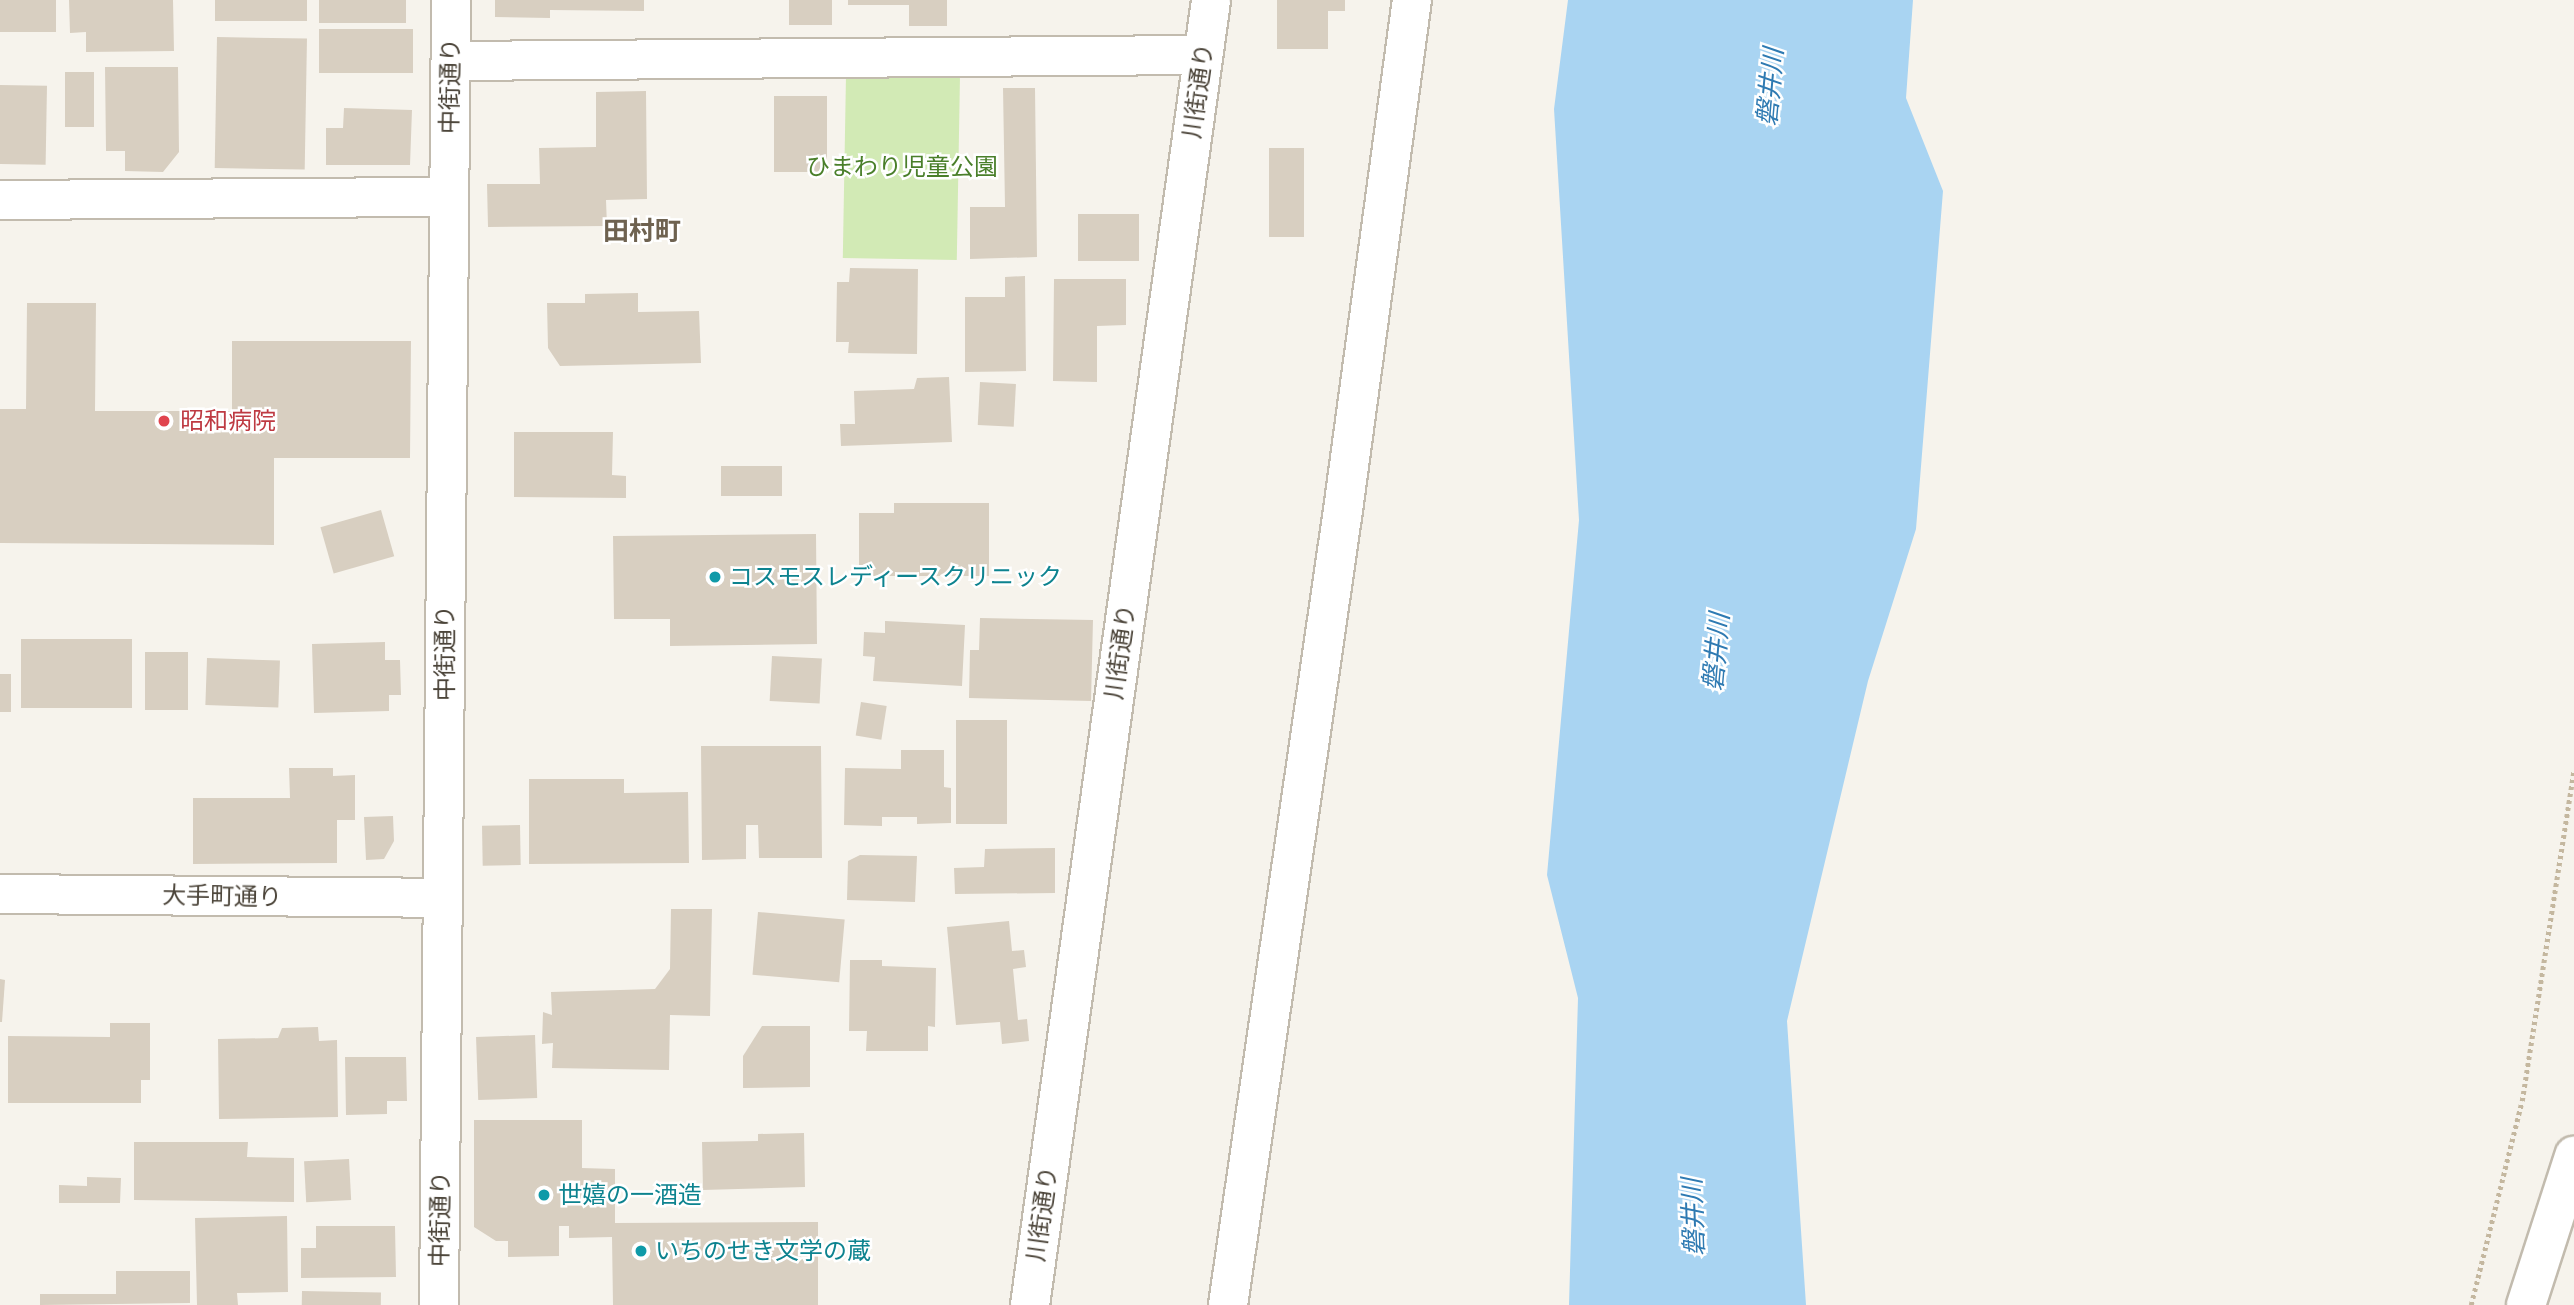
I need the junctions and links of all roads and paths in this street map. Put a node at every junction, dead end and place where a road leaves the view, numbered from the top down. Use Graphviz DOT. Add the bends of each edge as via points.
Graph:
graph roads {
  1 [pos="451,0"];
  2 [pos="1211,0"];
  3 [pos="1412,0"];
  4 [pos="1202,55"];
  5 [pos="451,61"];
  6 [pos="449,197"];
  7 [pos="0,200"];
  8 [pos="2574,769"];
  9 [pos="0,894"];
  10 [pos="443,898"];
  11 [pos="2574,1156"];
  12 [pos="439,1305"];
  13 [pos="1030,1305"];
  14 [pos="1228,1305"];
  15 [pos="2471,1305"];
  16 [pos="2526,1305"];
  1 -- 5 [label="street, 中街通り"];
  2 -- 4 [label="street, 川街通り"];
  3 -- 14 [label="street"];
  4 -- 5 [label="street"];
  4 -- 13 [label="street, 川街通り"];
  5 -- 6 [label="street, 中街通り"];
  6 -- 7 [label="street"];
  6 -- 10 [label="street, 中街通り"];
  8 -- 15 [label="path" via="2522,1101"];
  9 -- 10 [label="street, 大手町通り"];
  10 -- 12 [label="street, 中街通り"];
  11 -- 16 [label="street"];
}
